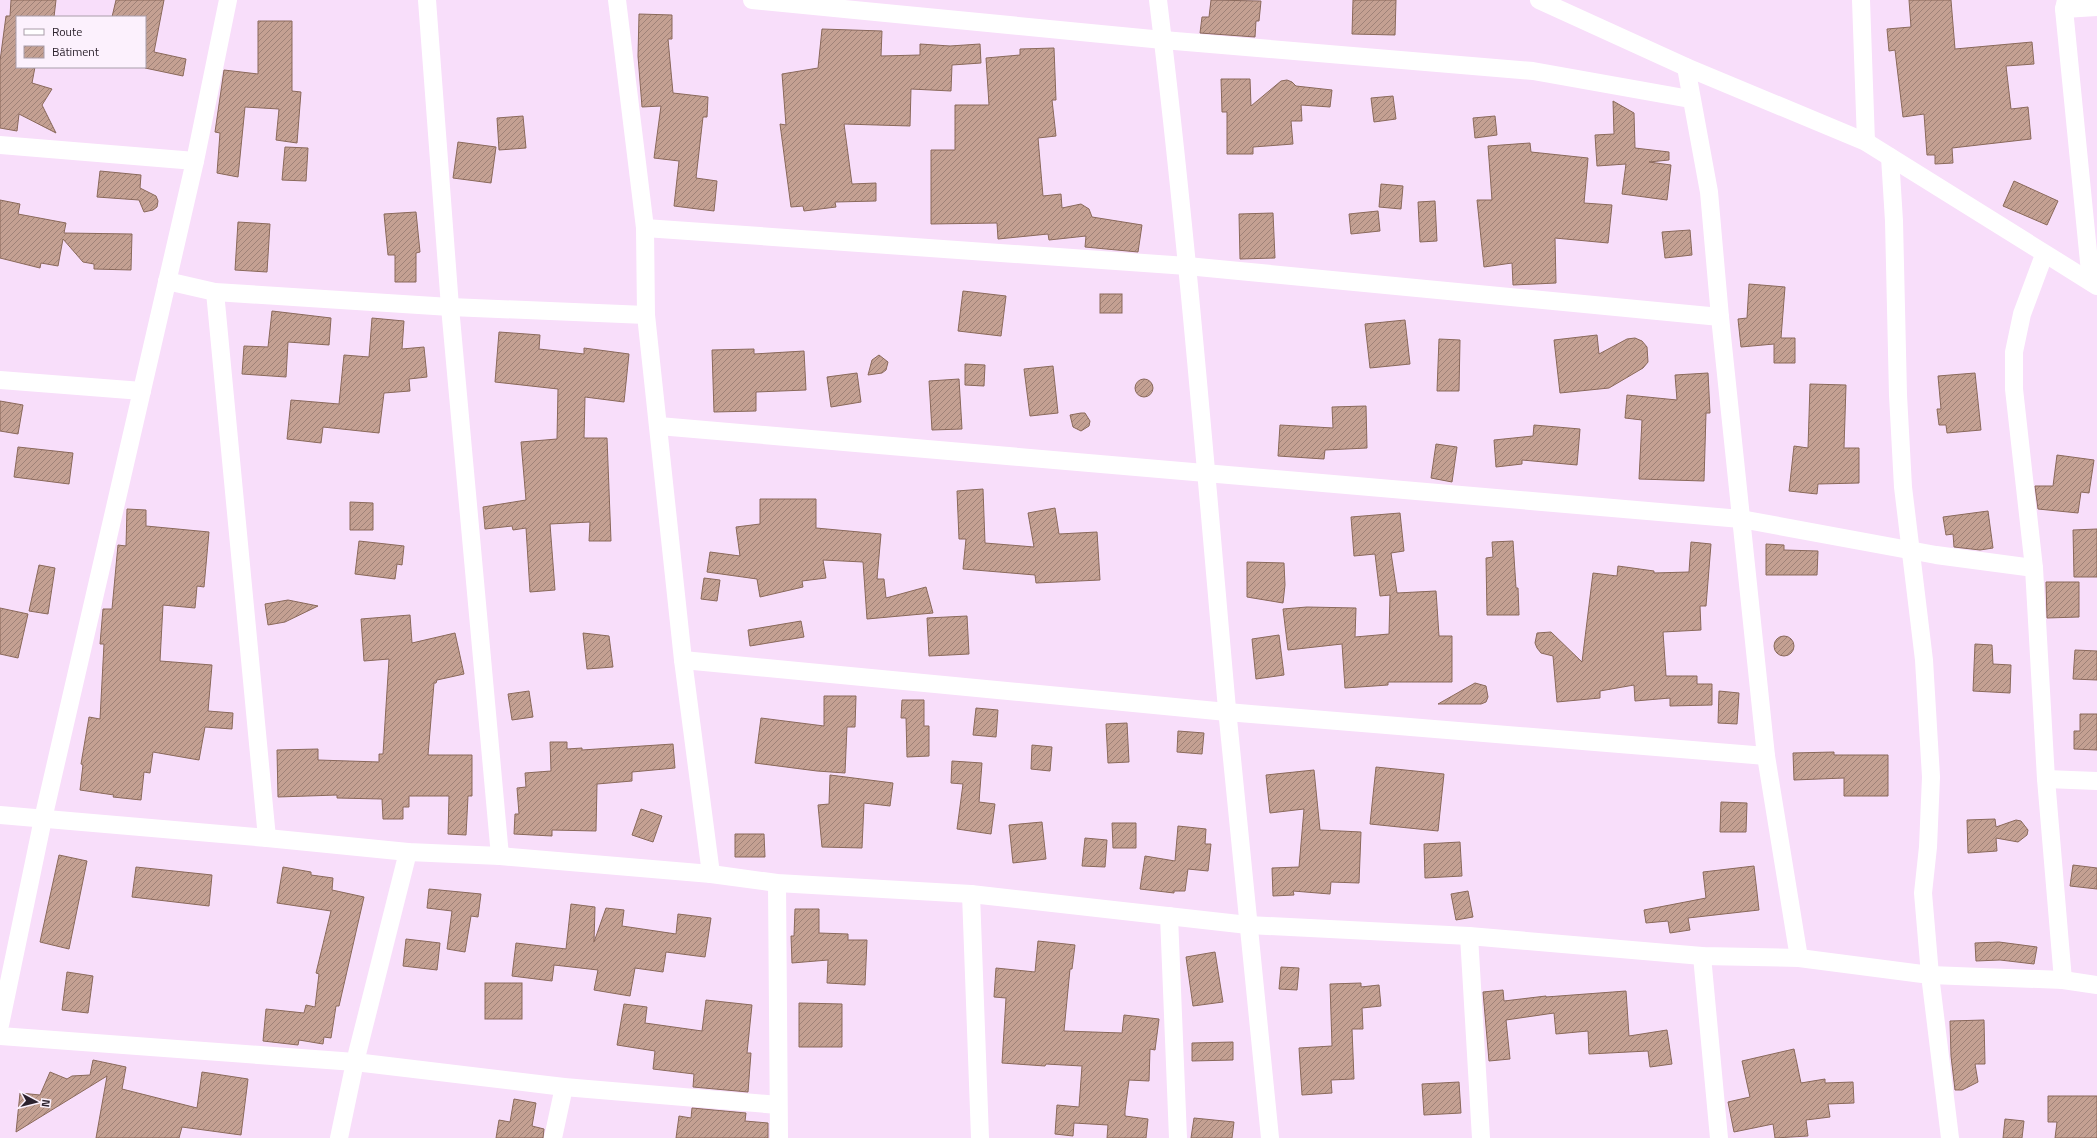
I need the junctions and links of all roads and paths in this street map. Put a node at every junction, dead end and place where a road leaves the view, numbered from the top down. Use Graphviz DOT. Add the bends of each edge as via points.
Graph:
graph roads {
  1 [pos="228,0"];
  2 [pos="428,0"];
  3 [pos="617,0"];
  4 [pos="752,0"];
  5 [pos="1158,0"];
  6 [pos="1539,0"];
  7 [pos="1861,0"];
  8 [pos="2065,5"];
  9 [pos="2097,7"];
  10 [pos="1163,40"];
  11 [pos="1686,67"];
  12 [pos="1690,99"];
  13 [pos="1866,142"];
  14 [pos="0,145"];
  15 [pos="1890,157"];
  16 [pos="195,161"];
  17 [pos="645,228"];
  18 [pos="2044,255"];
  19 [pos="1187,266"];
  20 [pos="167,281"];
  21 [pos="2094,284"];
  22 [pos="216,292"];
  23 [pos="450,307"];
  24 [pos="646,315"];
  25 [pos="1720,317"];
  26 [pos="0,380"];
  27 [pos="142,391"];
  28 [pos="659,426"];
  29 [pos="1207,474"];
  30 [pos="1741,519"];
  31 [pos="1911,550"];
  32 [pos="2034,568"];
  33 [pos="683,660"];
  34 [pos="1227,712"];
  35 [pos="1766,756"];
  36 [pos="2046,779"];
  37 [pos="2097,780"];
  38 [pos="0,815"];
  39 [pos="43,819"];
  40 [pos="267,838"];
  41 [pos="408,852"];
  42 [pos="500,856"];
  43 [pos="711,874"];
  44 [pos="777,883"];
  45 [pos="971,894"];
  46 [pos="1169,916"];
  47 [pos="1248,925"];
  48 [pos="1468,936"];
  49 [pos="1702,956"];
  50 [pos="1799,958"];
  51 [pos="1930,975"];
  52 [pos="2063,980"];
  53 [pos="2097,985"];
  54 [pos="0,1025"];
  55 [pos="0,1036"];
  56 [pos="355,1062"];
  57 [pos="564,1087"];
  58 [pos="778,1105"];
  59 [pos="339,1138"];
  60 [pos="553,1138"];
  61 [pos="779,1138"];
  62 [pos="980,1138"];
  63 [pos="1178,1138"];
  64 [pos="1270,1138"];
  65 [pos="1481,1138"];
  66 [pos="1719,1138"];
  67 [pos="1950,1138"];
  1 -- 16 [label="street"];
  2 -- 23 [label="street"];
  3 -- 17 [label="street"];
  4 -- 10 [label="street"];
  5 -- 10 [label="street"];
  6 -- 11 [label="street"];
  7 -- 13 [label="street"];
  8 -- 9 [label="street"];
  8 -- 21 [label="street"];
  10 -- 12 [label="street" via="1533,71"];
  10 -- 19 [label="street"];
  11 -- 12 [label="street"];
  11 -- 13 [label="street"];
  12 -- 25 [label="street" via="1709,192"];
  13 -- 15 [label="street"];
  14 -- 16 [label="street"];
  15 -- 18 [label="street"];
  15 -- 31 [label="street" via="1898,395 1903,487"];
  16 -- 20 [label="street"];
  17 -- 19 [label="street"];
  17 -- 24 [label="street"];
  18 -- 21 [label="street"];
  18 -- 32 [label="street" via="2022,314 2014,352 2014,389"];
  19 -- 25 [label="street"];
  19 -- 29 [label="street"];
  20 -- 22 [label="street"];
  20 -- 27 [label="street"];
  22 -- 23 [label="street"];
  22 -- 40 [label="street"];
  23 -- 24 [label="street"];
  23 -- 42 [label="street"];
  24 -- 28 [label="street"];
  25 -- 30 [label="street"];
  26 -- 27 [label="street"];
  27 -- 39 [label="street"];
  28 -- 29 [label="street"];
  28 -- 33 [label="street"];
  29 -- 30 [label="street"];
  29 -- 34 [label="street"];
  30 -- 31 [label="street"];
  30 -- 35 [label="street"];
  31 -- 32 [label="street"];
  31 -- 51 [label="street" via="1924,660 1931,777 1923,893"];
  32 -- 36 [label="street"];
  33 -- 34 [label="street"];
  33 -- 43 [label="street"];
  34 -- 35 [label="street"];
  34 -- 47 [label="street"];
  35 -- 50 [label="street"];
  36 -- 37 [label="street"];
  36 -- 52 [label="street"];
  38 -- 39 [label="street"];
  39 -- 40 [label="street"];
  39 -- 54 [label="street"];
  40 -- 41 [label="street"];
  41 -- 42 [label="street"];
  41 -- 56 [label="street"];
  42 -- 43 [label="street"];
  43 -- 44 [label="street"];
  44 -- 45 [label="street"];
  44 -- 58 [label="street"];
  45 -- 46 [label="street"];
  45 -- 62 [label="street"];
  46 -- 47 [label="street"];
  46 -- 63 [label="street"];
  47 -- 48 [label="street"];
  47 -- 64 [label="street"];
  48 -- 49 [label="street"];
  48 -- 65 [label="street"];
  49 -- 50 [label="street"];
  49 -- 66 [label="street"];
  50 -- 51 [label="street"];
  51 -- 52 [label="street"];
  51 -- 67 [label="street"];
  52 -- 53 [label="street"];
  55 -- 56 [label="street"];
  56 -- 57 [label="street"];
  56 -- 59 [label="street"];
  57 -- 58 [label="street"];
  57 -- 60 [label="street"];
  58 -- 61 [label="street"];
}
